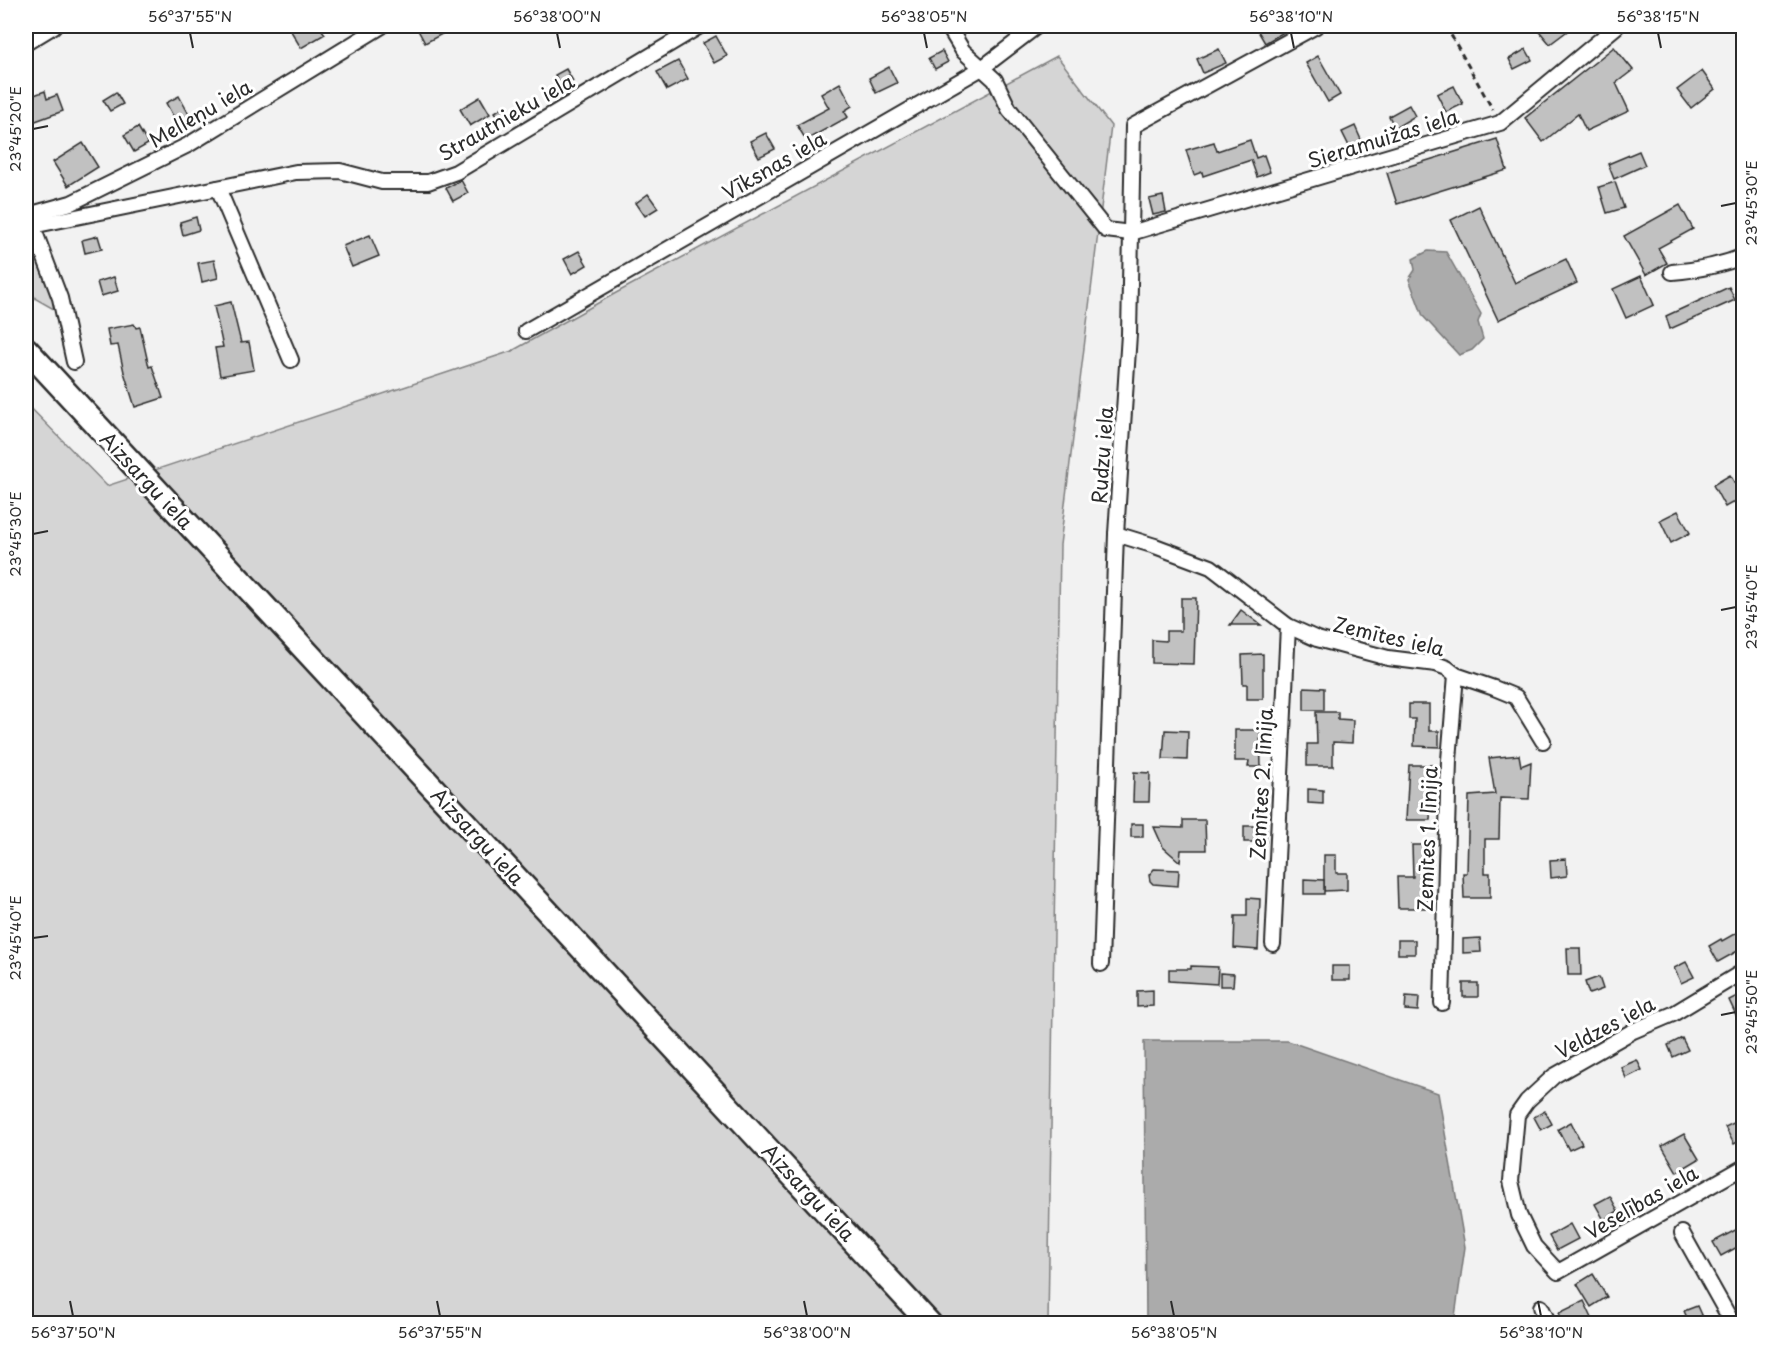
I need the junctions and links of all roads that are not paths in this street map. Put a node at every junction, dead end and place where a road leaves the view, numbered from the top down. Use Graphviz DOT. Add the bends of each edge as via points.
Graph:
graph roads {
  1 [pos="54,26"];
  2 [pos="382,26"];
  3 [pos="700,26"];
  4 [pos="948,26"];
  5 [pos="1036,26"];
  6 [pos="1316,26"];
  7 [pos="1617,26"];
  8 [pos="26,43"];
  9 [pos="982,68"];
  10 [pos="218,188"];
  11 [pos="29,216"];
  12 [pos="1131,233"];
  13 [pos="1743,256"];
  14 [pos="1672,272"];
  15 [pos="526,331"];
  16 [pos="26,349"];
  17 [pos="291,360"];
  18 [pos="75,362"];
  19 [pos="1116,534"];
  20 [pos="1288,626"];
  21 [pos="1456,675"];
  22 [pos="1543,741"];
  23 [pos="1273,944"];
  24 [pos="1101,964"];
  25 [pos="1743,971"];
  26 [pos="1442,1003"];
  27 [pos="1743,1167"];
  28 [pos="1682,1233"];
  29 [pos="1558,1272"];
  30 [pos="1541,1307"];
  31 [pos="930,1323"];
  32 [pos="1549,1323"];
  33 [pos="1733,1323"];
  1 -- 8 [label="street"];
  2 -- 11 [label="street, Melleņu iela" via="188,145 71,203"];
  3 -- 10 [label="street, Strautnieku iela" via="456,172 428,182 382,182 340,171 296,172"];
  4 -- 9 [label="street" via="963,51"];
  5 -- 9 [label="street, Vīksnas iela"];
  6 -- 12 [label="street, Rudzu iela" via="1133,126"];
  7 -- 12 [label="street, Sieramuižas iela" via="1500,123"];
  9 -- 12 [label="street" via="995,80 1009,110 1106,230"];
  9 -- 15 [label="street, Vīksnas iela"];
  10 -- 11 [label="street, Strautnieku iela"];
  10 -- 17 [label="street"];
  11 -- 18 [label="street" via="60,298"];
  12 -- 19 [label="street, Rudzu iela" via="1129,334"];
  13 -- 14 [label="street" via="1721,265"];
  16 -- 31 [label="highway, Aizsargu iela"];
  19 -- 20 [label="street, Zemītes iela" via="1211,567"];
  19 -- 24 [label="street, Rudzu iela"];
  20 -- 21 [label="street, Zemītes iela" via="1345,648 1436,664"];
  20 -- 23 [label="street, Zemītes 2. līnija"];
  21 -- 22 [label="street, Zemītes iela" via="1516,698"];
  21 -- 26 [label="street, Zemītes 1. līnija" via="1449,760"];
  25 -- 29 [label="street, Veldzes iela" via="1673,1014 1633,1031 1554,1076 1517,1115 1511,1181 1534,1246"];
  27 -- 29 [label="street, Veselības iela"];
  28 -- 33 [label="street"];
  30 -- 32 [label="street"];
}
